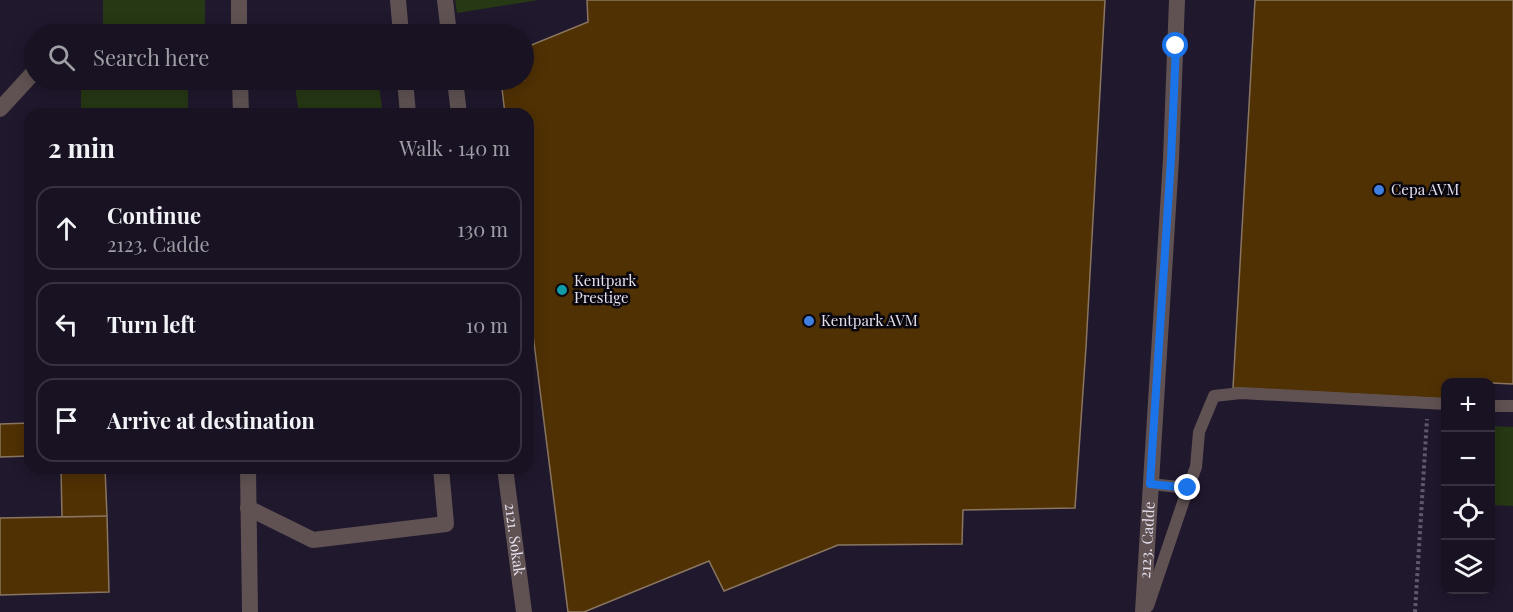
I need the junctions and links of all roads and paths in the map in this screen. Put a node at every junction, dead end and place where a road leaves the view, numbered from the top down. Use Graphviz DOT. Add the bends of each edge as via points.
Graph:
graph roads {
  1 [pos="239,0"];
  2 [pos="398,0"];
  3 [pos="445,0"];
  4 [pos="1177,0"];
  5 [pos="239,24"];
  6 [pos="400,24"];
  7 [pos="448,24"];
  8 [pos="24,83"];
  9 [pos="240,90"];
  10 [pos="406,90"];
  11 [pos="456,90"];
  12 [pos="241,108"];
  13 [pos="407,108"];
  14 [pos="458,108"];
  15 [pos="0,109"];
  16 [pos="1428,403"];
  17 [pos="1441,404"];
  18 [pos="1495,406"];
  19 [pos="1513,406"];
  20 [pos="248,474"];
  21 [pos="442,474"];
  22 [pos="506,474"];
  23 [pos="1150,484"];
  24 [pos="1188,488"];
  25 [pos="248,508"];
  26 [pos="250,612"];
  27 [pos="524,612"];
  28 [pos="1144,612"];
  29 [pos="1415,612"];
  1 -- 5 [label="street"];
  2 -- 6 [label="street"];
  3 -- 7 [label="street"];
  4 -- 23 [label="street, 2123. Cadde"];
  8 -- 15 [label="street"];
  9 -- 12 [label="street"];
  10 -- 13 [label="street"];
  11 -- 14 [label="street"];
  16 -- 17 [label="lane"];
  16 -- 24 [label="lane" via="1241,393 1214,396 1199,432 1196,467"];
  16 -- 29 [label="path"];
  18 -- 19 [label="lane"];
  20 -- 25 [label="street"];
  21 -- 25 [label="street" via="446,525 313,540"];
  22 -- 27 [label="street, 2121. Sokak"];
  23 -- 24 [label="lane"];
  23 -- 28 [label="street, 2123. Cadde"];
  24 -- 28 [label="lane"];
  25 -- 26 [label="street"];
}
